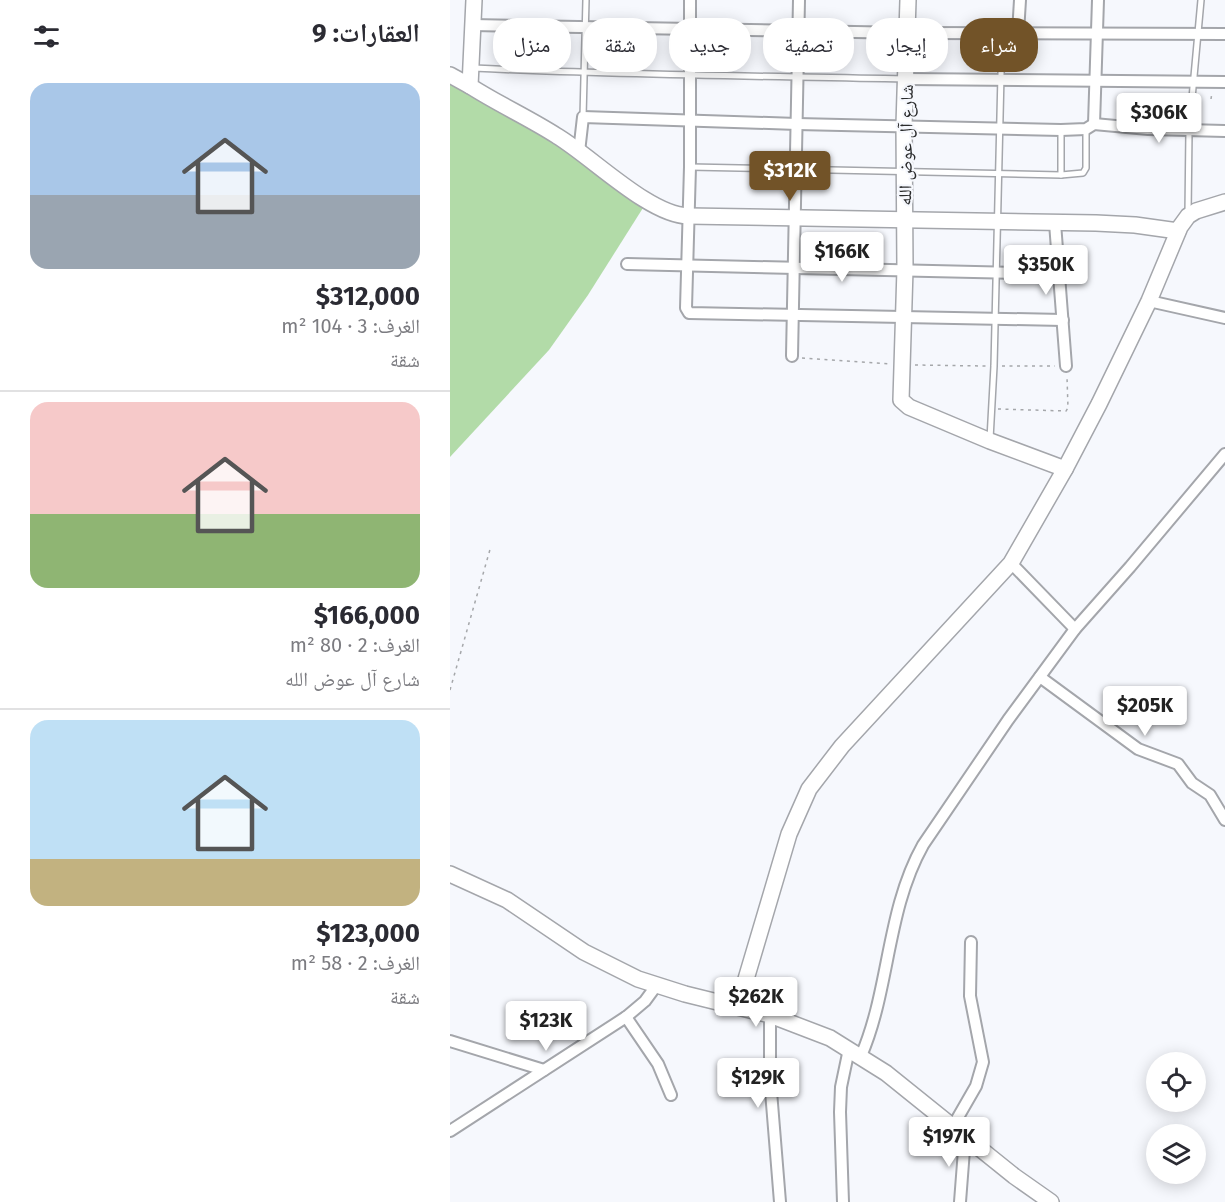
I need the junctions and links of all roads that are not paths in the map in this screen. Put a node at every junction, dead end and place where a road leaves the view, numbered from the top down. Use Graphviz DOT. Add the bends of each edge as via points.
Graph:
graph roads {
  1 [pos="474,0"];
  2 [pos="586,0"];
  3 [pos="690,0"];
  4 [pos="799,0"];
  5 [pos="908,0"];
  6 [pos="1020,0"];
  7 [pos="1098,0"];
  8 [pos="1201,0"];
  9 [pos="585,18"];
  10 [pos="690,18"];
  11 [pos="799,18"];
  12 [pos="907,18"];
  13 [pos="1019,18"];
  14 [pos="473,25"];
  15 [pos="583,27"];
  16 [pos="1038,33"];
  17 [pos="1097,33"];
  18 [pos="1197,33"];
  19 [pos="1225,34"];
  20 [pos="471,68"];
  21 [pos="690,72"];
  22 [pos="798,72"];
  23 [pos="906,72"];
  24 [pos="1000,72"];
  25 [pos="584,73"];
  26 [pos="450,75"];
  27 [pos="690,76"];
  28 [pos="798,77"];
  29 [pos="906,79"];
  30 [pos="1096,80"];
  31 [pos="1000,81"];
  32 [pos="1193,82"];
  33 [pos="1225,82"];
  34 [pos="470,86"];
  35 [pos="583,117"];
  36 [pos="690,121"];
  37 [pos="797,124"];
  38 [pos="904,125"];
  39 [pos="1090,127"];
  40 [pos="999,128"];
  41 [pos="1061,130"];
  42 [pos="1189,131"];
  43 [pos="1225,131"];
  44 [pos="579,152"];
  45 [pos="690,167"];
  46 [pos="796,170"];
  47 [pos="904,172"];
  48 [pos="998,173"];
  49 [pos="1061,175"];
  50 [pos="1225,202"];
  51 [pos="688,216"];
  52 [pos="1188,216"];
  53 [pos="795,218"];
  54 [pos="905,219"];
  55 [pos="998,221"];
  56 [pos="1055,224"];
  57 [pos="1178,231"];
  58 [pos="627,264"];
  59 [pos="687,265"];
  60 [pos="795,267"];
  61 [pos="905,270"];
  62 [pos="997,271"];
  63 [pos="1059,274"];
  64 [pos="1149,301"];
  65 [pos="793,315"];
  66 [pos="904,316"];
  67 [pos="1225,318"];
  68 [pos="994,319"];
  69 [pos="1063,320"];
  70 [pos="792,356"];
  71 [pos="1066,366"];
  72 [pos="990,441"];
  73 [pos="1225,454"];
  74 [pos="1065,469"];
  75 [pos="1011,563"];
  76 [pos="1075,629"];
  77 [pos="1040,677"];
  78 [pos="1225,820"];
  79 [pos="450,874"];
  80 [pos="971,942"];
  81 [pos="656,986"];
  82 [pos="738,1006"];
  83 [pos="770,1015"];
  84 [pos="626,1017"];
  85 [pos="450,1041"];
  86 [pos="855,1052"];
  87 [pos="544,1070"];
  88 [pos="671,1095"];
  89 [pos="953,1126"];
  90 [pos="450,1131"];
  91 [pos="965,1137"];
  92 [pos="780,1202"];
  93 [pos="843,1202"];
  94 [pos="960,1202"];
  95 [pos="1051,1202"];
  1 -- 14 [label="street"];
  2 -- 9 [label="lane"];
  3 -- 10 [label="street"];
  4 -- 11 [label="street"];
  5 -- 12 [label="street, شارع آل عوض الله"];
  6 -- 13 [label="street"];
  7 -- 17 [label="street"];
  8 -- 18 [label="lane"];
  14 -- 15 [label="street"];
  14 -- 20 [label="street"];
  16 -- 17 [label="street"];
  17 -- 18 [label="street"];
  17 -- 30 [label="street"];
  18 -- 19 [label="street"];
  18 -- 32 [label="lane"];
  20 -- 25 [label="lane"];
  20 -- 34 [label="street"];
  21 -- 27 [label="street"];
  22 -- 28 [label="street"];
  23 -- 29 [label="street, شارع آل عوض الله"];
  24 -- 31 [label="lane"];
  25 -- 27 [label="lane"];
  25 -- 35 [label="lane"];
  26 -- 34 [label="street"];
  27 -- 28 [label="lane"];
  27 -- 36 [label="street"];
  28 -- 29 [label="lane"];
  28 -- 37 [label="street"];
  29 -- 31 [label="street"];
  29 -- 38 [label="street, شارع آل عوض الله"];
  30 -- 31 [label="street"];
  30 -- 32 [label="street"];
  30 -- 39 [label="street"];
  31 -- 40 [label="lane"];
  32 -- 33 [label="street"];
  32 -- 42 [label="lane"];
  34 -- 44 [label="street"];
  35 -- 36 [label="street"];
  35 -- 44 [label="street"];
  36 -- 37 [label="street"];
  36 -- 45 [label="street"];
  37 -- 38 [label="street"];
  37 -- 46 [label="street"];
  38 -- 40 [label="street"];
  38 -- 47 [label="street, شارع آل عوض الله"];
  39 -- 41 [label="street"];
  39 -- 42 [label="street"];
  39 -- 49 [label="lane" via="1083,173"];
  40 -- 41 [label="street"];
  40 -- 48 [label="lane"];
  41 -- 49 [label="lane"];
  42 -- 43 [label="street"];
  42 -- 52 [label="lane"];
  44 -- 51 [label="street" via="657,207"];
  45 -- 46 [label="lane"];
  45 -- 51 [label="street"];
  46 -- 47 [label="lane"];
  46 -- 53 [label="street"];
  47 -- 48 [label="lane"];
  47 -- 54 [label="street, شارع آل عوض الله"];
  48 -- 49 [label="lane"];
  48 -- 55 [label="lane"];
  50 -- 52 [label="street"];
  51 -- 53 [label="street"];
  51 -- 59 [label="street"];
  52 -- 57 [label="street"];
  53 -- 54 [label="street"];
  53 -- 60 [label="street"];
  54 -- 55 [label="street"];
  54 -- 61 [label="street, شارع آل عوض الله"];
  55 -- 56 [label="street"];
  55 -- 62 [label="lane"];
  56 -- 57 [label="street" via="1136,225"];
  56 -- 63 [label="street"];
  57 -- 64 [label="street"];
  58 -- 59 [label="street"];
  59 -- 60 [label="street"];
  59 -- 65 [label="street" via="686,308 690,313"];
  60 -- 61 [label="street"];
  60 -- 65 [label="street"];
  61 -- 62 [label="street"];
  61 -- 66 [label="street, شارع آل عوض الله"];
  62 -- 63 [label="street"];
  62 -- 68 [label="lane"];
  63 -- 69 [label="street"];
  64 -- 67 [label="street"];
  64 -- 74 [label="street"];
  65 -- 66 [label="street"];
  65 -- 70 [label="street"];
  66 -- 68 [label="street"];
  66 -- 72 [label="street, شارع آل عوض الله" via="901,398 905,406"];
  68 -- 69 [label="street"];
  68 -- 72 [label="lane"];
  69 -- 71 [label="street"];
  72 -- 74 [label="street, شارع آل عوض الله"];
  73 -- 76 [label="street"];
  74 -- 75 [label="street"];
  75 -- 76 [label="street"];
  75 -- 82 [label="street" via="842,746 809,789 789,834"];
  76 -- 77 [label="street"];
  77 -- 78 [label="street" via="1138,749 1178,764 1192,783 1210,795"];
  77 -- 86 [label="street" via="917,855 895,922 872,1024"];
  79 -- 81 [label="street" via="507,900 584,952"];
  80 -- 89 [label="street" via="970,996 983,1062 976,1086"];
  81 -- 82 [label="street"];
  81 -- 84 [label="street"];
  82 -- 83 [label="street"];
  83 -- 86 [label="street" via="819,1032"];
  83 -- 92 [label="street" via="770,1079"];
  84 -- 87 [label="street"];
  84 -- 88 [label="street" via="658,1064"];
  85 -- 87 [label="street"];
  86 -- 89 [label="street"];
  86 -- 93 [label="street" via="841,1086"];
  87 -- 90 [label="street"];
  89 -- 91 [label="street"];
  91 -- 94 [label="street"];
  91 -- 95 [label="street"];
}
